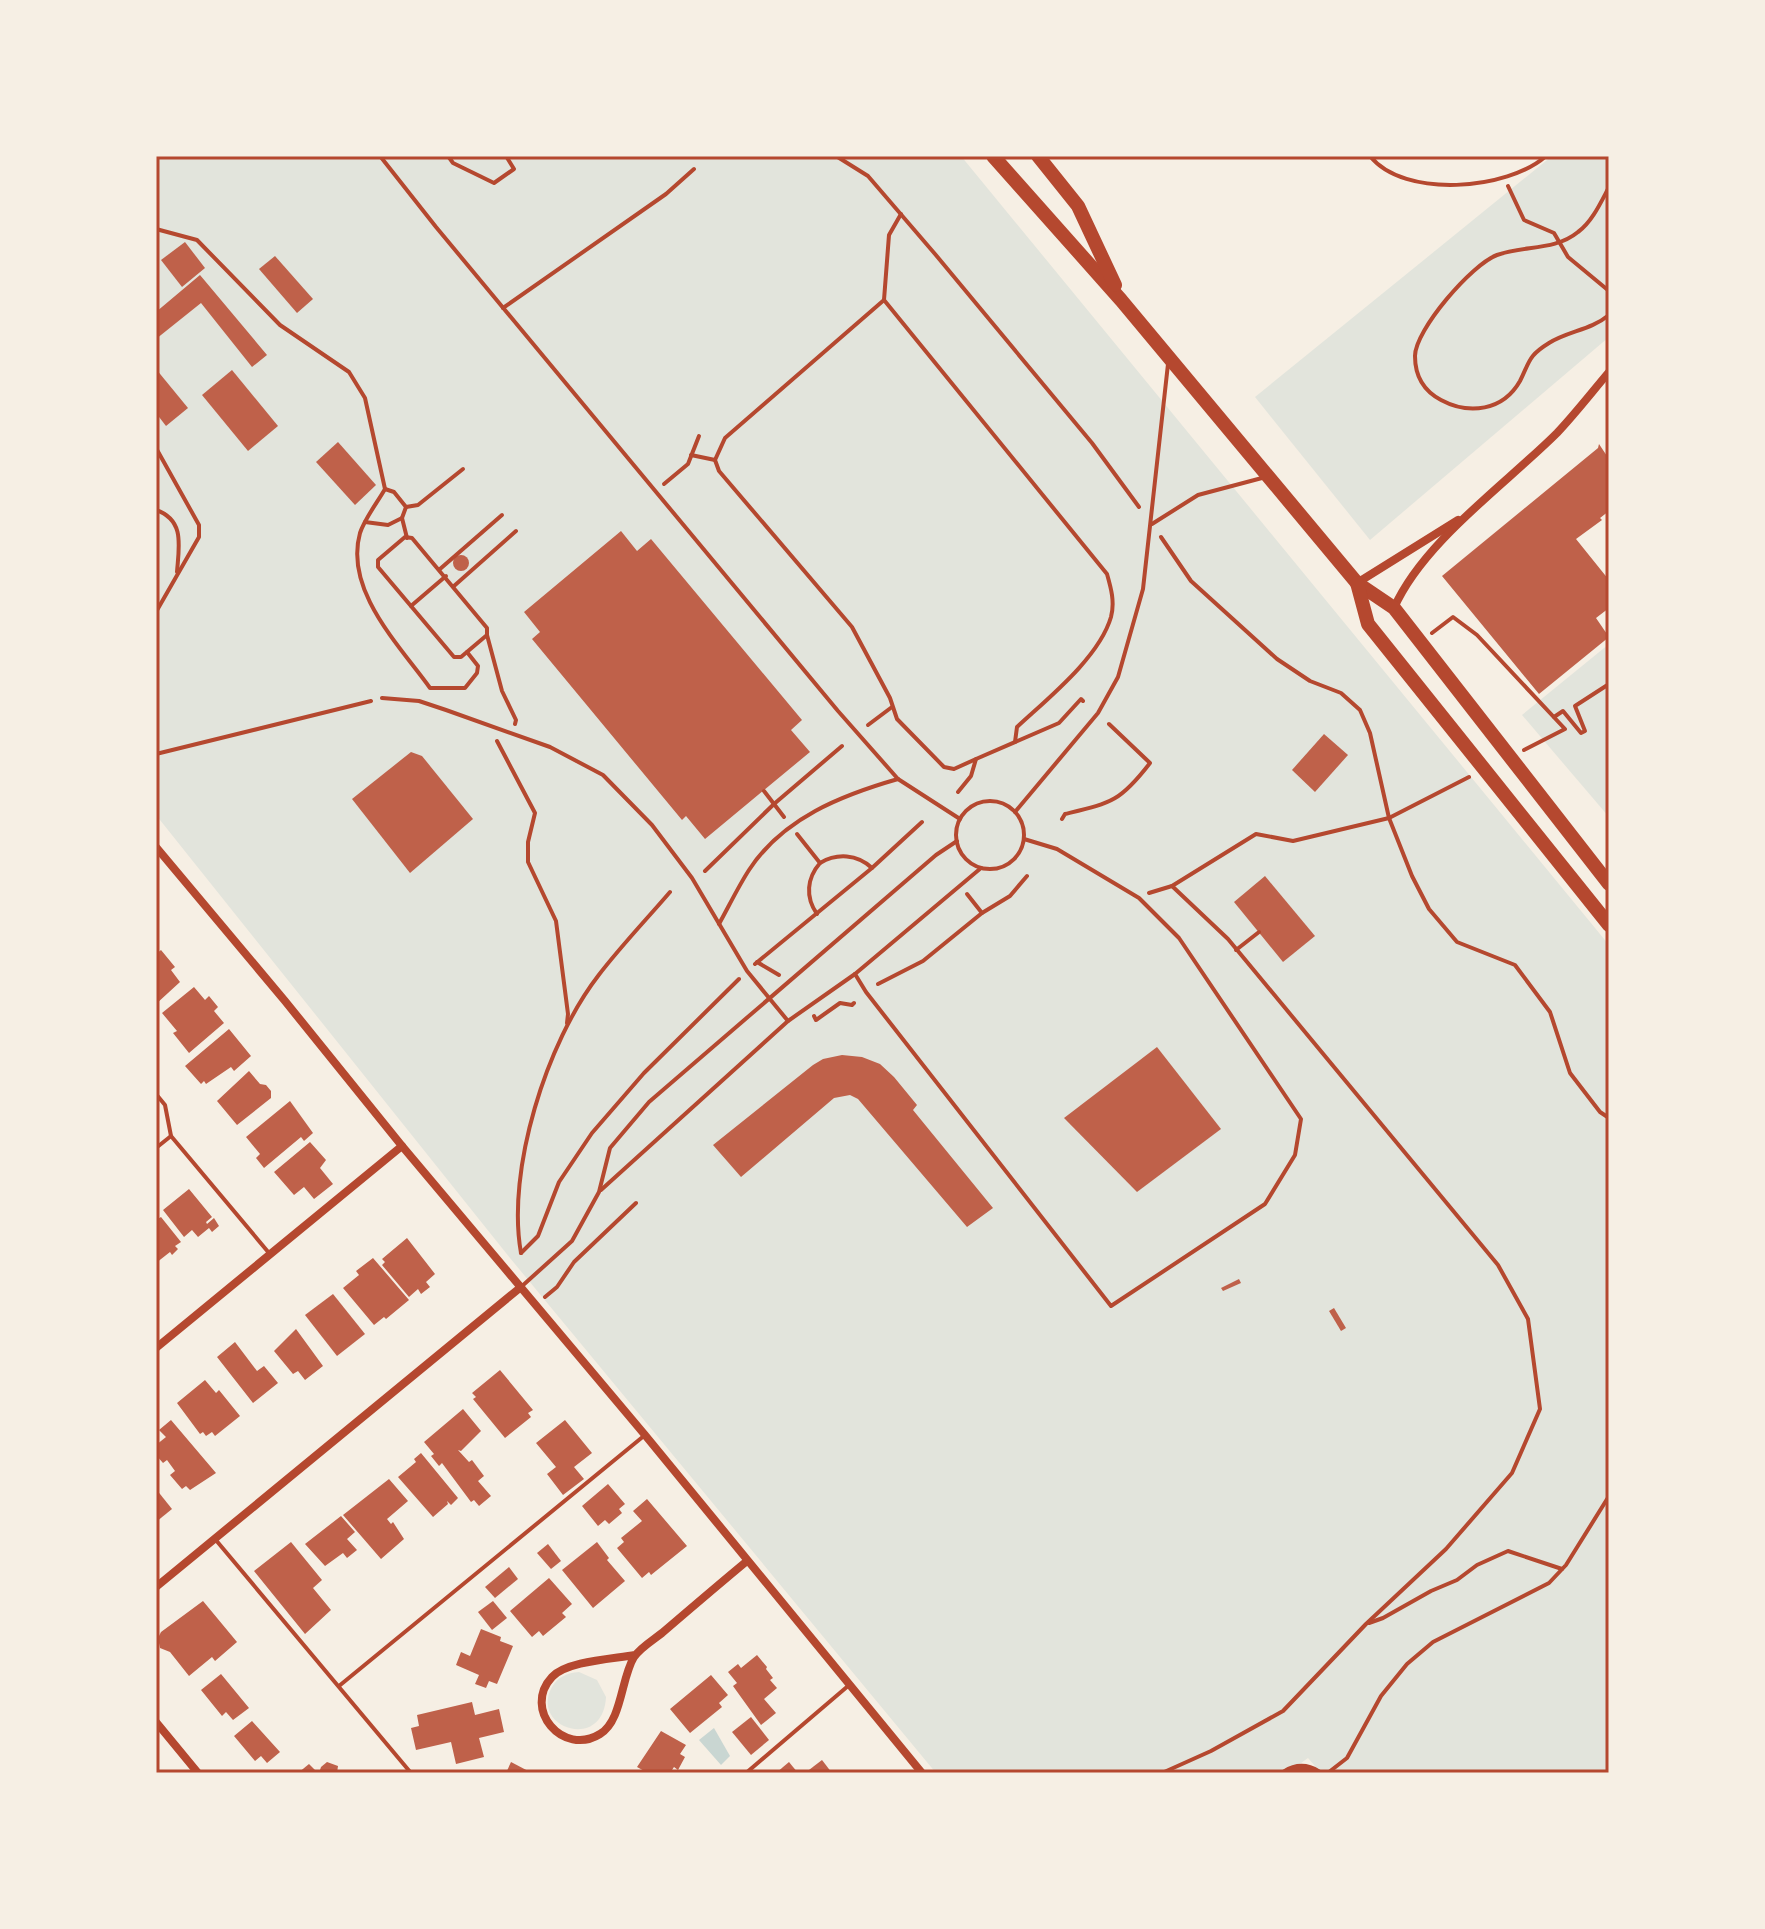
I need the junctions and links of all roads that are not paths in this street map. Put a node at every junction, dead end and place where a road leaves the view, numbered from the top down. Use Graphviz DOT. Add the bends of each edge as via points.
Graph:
graph roads {
  1 [pos="380,156"];
  2 [pos="993,156"];
  3 [pos="1038,156"];
  4 [pos="1370,156"];
  5 [pos="1546,156"];
  6 [pos="694,169"];
  7 [pos="1121,300"];
  8 [pos="503,308"];
  9 [pos="1169,357"];
  10 [pos="1609,372"];
  11 [pos="1267,476"];
  12 [pos="1469,513"];
  13 [pos="1152,524"];
  14 [pos="1357,583"];
  15 [pos="1394,608"];
  16 [pos="382,698"];
  17 [pos="898,779"];
  18 [pos="1015,812"];
  19 [pos="960,819"];
  20 [pos="1024,839"];
  21 [pos="957,841"];
  22 [pos="156,847"];
  23 [pos="981,868"];
  24 [pos="1609,884"];
  25 [pos="719,924"];
  26 [pos="1609,925"];
  27 [pos="855,974"];
  28 [pos="768,997"];
  29 [pos="788,1021"];
  30 [pos="156,1094"];
  31 [pos="171,1136"];
  32 [pos="402,1146"];
  33 [pos="156,1148"];
  34 [pos="599,1192"];
  35 [pos="269,1253"];
  36 [pos="521,1287"];
  37 [pos="156,1348"];
  38 [pos="645,1435"];
  39 [pos="214,1538"];
  40 [pos="747,1561"];
  41 [pos="156,1587"];
  42 [pos="635,1655"];
  43 [pos="339,1686"];
  44 [pos="848,1686"];
  45 [pos="156,1722"];
  46 [pos="198,1773"];
  47 [pos="411,1773"];
  48 [pos="746,1773"];
  49 [pos="922,1773"];
  50 [pos="1285,1773"];
  51 [pos="1318,1773"];
  1 -- 8 [label="lane"];
  2 -- 7 [label="main road"];
  3 -- 7 [label="main road" via="1078,206"];
  4 -- 5 [label="lane" via="1410,182 1455,186 1503,178"];
  6 -- 8 [label="lane"];
  7 -- 9 [label="main road"];
  8 -- 17 [label="lane"];
  9 -- 11 [label="main road"];
  9 -- 13 [label="lane"];
  10 -- 12 [label="street" via="1558,432"];
  11 -- 13 [label="lane" via="1198,495"];
  11 -- 14 [label="main road"];
  12 -- 14 [label="street"];
  12 -- 15 [label="street" via="1405,583"];
  13 -- 18 [label="lane" via="1143,589 1118,677 1098,713"];
  14 -- 15 [label="main road"];
  14 -- 26 [label="main road" via="1368,624"];
  15 -- 24 [label="main road"];
  16 -- 25 [label="lane" via="419,701 550,747 603,775 652,825"];
  17 -- 19 [label="lane"];
  17 -- 25 [label="lane" via="829,802 792,827 750,868"];
  18 -- 19 [label="lane" via="990,801 973,806"];
  18 -- 20 [label="lane"];
  19 -- 21 [label="lane"];
  20 -- 23 [label="lane" via="1014,860"];
  20 -- 27 [label="lane" via="1057,849 1139,898 1179,938 1301,1119 1295,1155 1265,1204 1111,1306"];
  21 -- 23 [label="lane" via="965,858"];
  21 -- 28 [label="lane"];
  22 -- 32 [label="street"];
  23 -- 27 [label="lane"];
  25 -- 28 [label="lane"];
  27 -- 29 [label="lane"];
  28 -- 29 [label="lane"];
  28 -- 34 [label="lane" via="649,1102 610,1148"];
  29 -- 34 [label="lane"];
  30 -- 31 [label="lane" via="165,1105"];
  31 -- 33 [label="lane"];
  31 -- 35 [label="lane"];
  32 -- 35 [label="street"];
  32 -- 36 [label="street"];
  34 -- 36 [label="lane" via="572,1241"];
  35 -- 37 [label="street"];
  36 -- 38 [label="street"];
  36 -- 39 [label="street"];
  38 -- 40 [label="street"];
  38 -- 43 [label="lane"];
  39 -- 41 [label="street"];
  39 -- 43 [label="lane"];
  40 -- 42 [label="street"];
  40 -- 44 [label="street"];
  42 -- 42 [label="street" via="565,1668 554,1675 541,1703 550,1728 578,1741 604,1732 614,1720"];
  43 -- 47 [label="lane"];
  44 -- 48 [label="lane"];
  44 -- 49 [label="street"];
  45 -- 46 [label="street"];
  50 -- 51 [label="street" via="1308,1767"];
}
